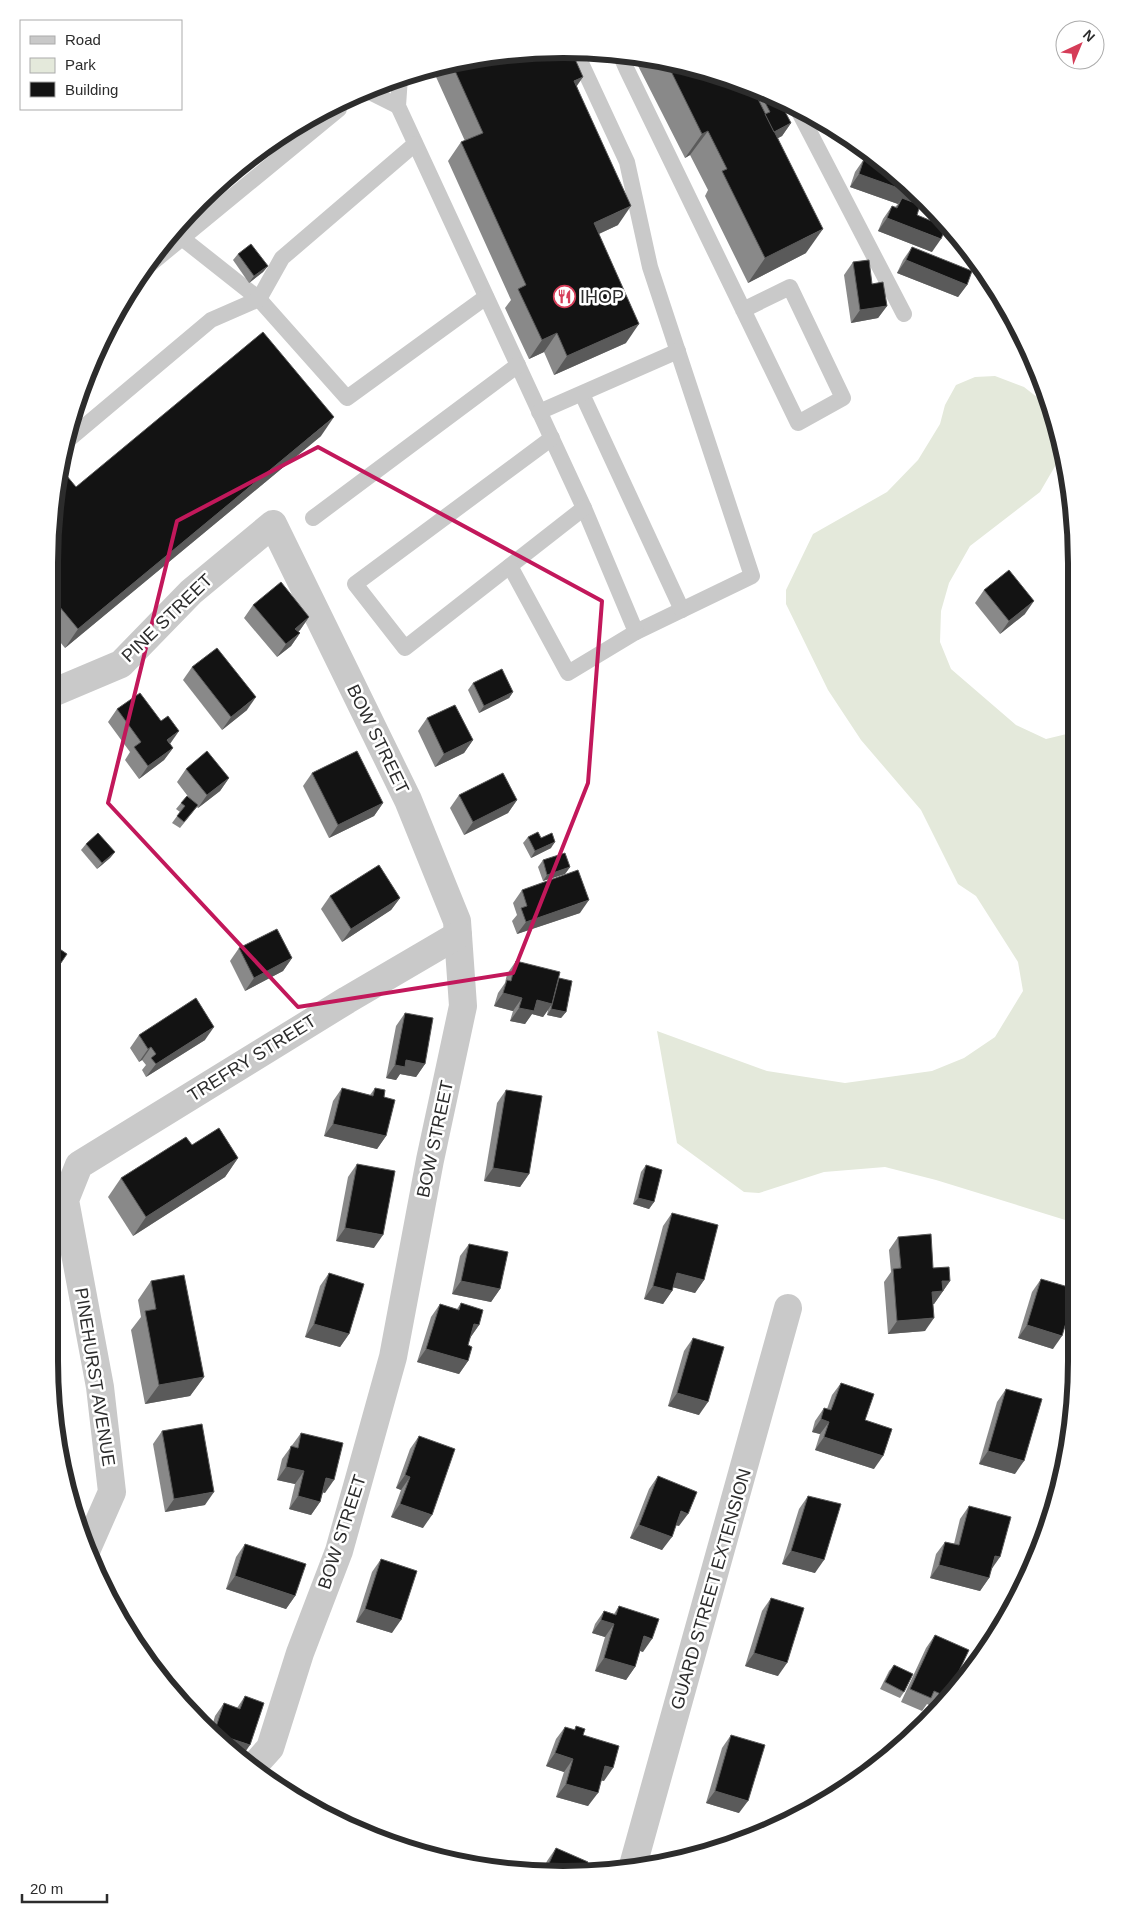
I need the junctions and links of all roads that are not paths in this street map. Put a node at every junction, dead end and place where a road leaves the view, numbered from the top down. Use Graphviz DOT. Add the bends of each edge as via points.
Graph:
graph roads {
  1 [pos="579,58"];
  2 [pos="624,62"];
  3 [pos="400,84"];
  4 [pos="374,94"];
  5 [pos="398,106"];
  6 [pos="332,114"];
  7 [pos="801,118"];
  8 [pos="415,144"];
  9 [pos="182,231"];
  10 [pos="178,236"];
  11 [pos="486,297"];
  12 [pos="259,299"];
  13 [pos="743,310"];
  14 [pos="904,314"];
  15 [pos="678,351"];
  16 [pos="518,365"];
  17 [pos="582,394"];
  18 [pos="539,412"];
  19 [pos="74,435"];
  20 [pos="552,438"];
  21 [pos="584,508"];
  22 [pos="313,518"];
  23 [pos="273,524"];
  24 [pos="510,566"];
  25 [pos="682,610"];
  26 [pos="636,632"];
  27 [pos="58,691"];
  28 [pos="458,934"];
  29 [pos="65,1200"];
  30 [pos="788,1308"];
  31 [pos="90,1541"];
  32 [pos="256,1763"];
  33 [pos="634,1861"];
  1 -- 15 [label="lane" via="627,162 650,267"];
  2 -- 13 [label="lane"];
  3 -- 5 [label="lane"];
  4 -- 5 [label="lane"];
  5 -- 8 [label="lane"];
  6 -- 9 [label="lane"];
  7 -- 14 [label="lane"];
  8 -- 11 [label="lane"];
  8 -- 12 [label="lane" via="282,258"];
  10 -- 12 [label="lane"];
  11 -- 12 [label="lane" via="347,398"];
  11 -- 16 [label="lane"];
  12 -- 19 [label="lane" via="211,320"];
  13 -- 13 [label="lane" via="790,287 843,398 798,423"];
  15 -- 17 [label="lane"];
  15 -- 25 [label="lane" via="752,576"];
  16 -- 18 [label="lane"];
  16 -- 22 [label="lane"];
  17 -- 18 [label="lane"];
  17 -- 25 [label="lane"];
  18 -- 20 [label="lane"];
  20 -- 21 [label="lane"];
  20 -- 24 [label="lane" via="355,584 405,648"];
  21 -- 24 [label="lane"];
  21 -- 26 [label="lane"];
  23 -- 27 [label="street, PINE STREET" via="190,592 121,664"];
  23 -- 28 [label="street, BOW STREET" via="408,800 457,921"];
  24 -- 26 [label="lane" via="568,672"];
  25 -- 26 [label="lane"];
  28 -- 29 [label="street, TREFRY STREET" via="79,1165"];
  28 -- 32 [label="street, BOW STREET" via="463,1006 393,1358 339,1551 300,1652 270,1748"];
  29 -- 31 [label="street, PINEHURST AVENUE" via="100,1387 112,1492"];
  30 -- 33 [label="street, GUARD STREET EXTENSION"];
}
